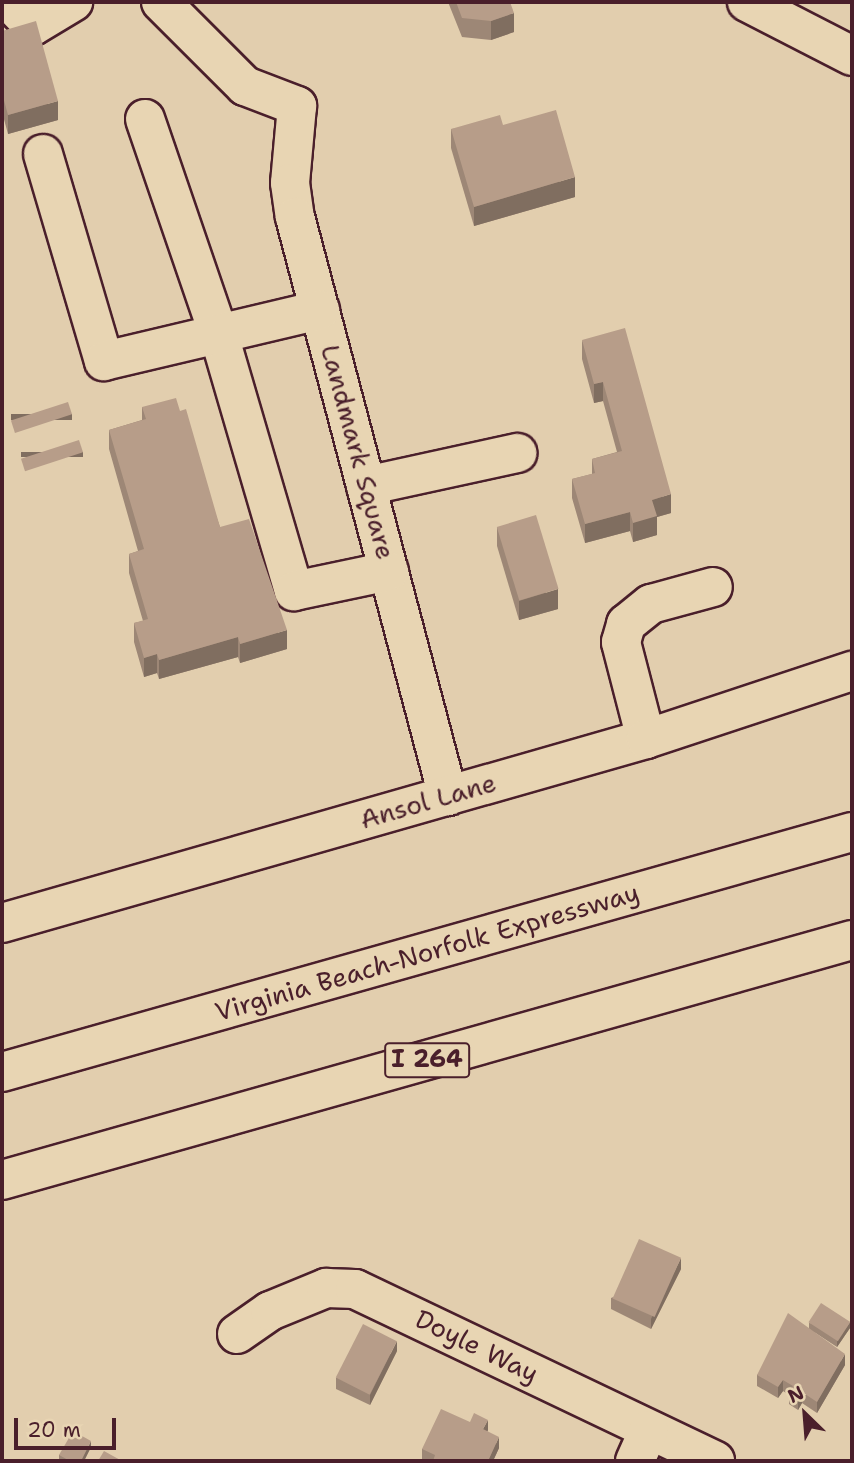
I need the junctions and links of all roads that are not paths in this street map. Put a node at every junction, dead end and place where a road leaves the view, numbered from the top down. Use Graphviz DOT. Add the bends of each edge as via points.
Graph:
graph roads {
  1 [pos="10,2"];
  2 [pos="73,2"];
  3 [pos="161,2"];
  4 [pos="747,2"];
  5 [pos="852,56"];
  6 [pos="145,119"];
  7 [pos="43,154"];
  8 [pos="320,310"];
  9 [pos="219,335"];
  10 [pos="517,453"];
  11 [pos="366,486"];
  12 [pos="389,571"];
  13 [pos="713,587"];
  14 [pos="852,671"];
  15 [pos="646,739"];
  16 [pos="448,796"];
  17 [pos="852,832"];
  18 [pos="2,923"];
  19 [pos="852,940"];
  20 [pos="2,1072"];
  21 [pos="2,1180"];
  22 [pos="237,1334"];
  23 [pos="642,1446"];
  24 [pos="715,1461"];
  1 -- 2 [label="main road" via="33,26"];
  3 -- 8 [label="main road, Landmark Square" via="245,86 297,106 290,183"];
  4 -- 5 [label="main road"];
  6 -- 9 [label="main road"];
  7 -- 9 [label="main road" via="104,361"];
  8 -- 9 [label="main road"];
  8 -- 11 [label="main road, Landmark Square"];
  9 -- 12 [label="main road" via="295,591"];
  10 -- 11 [label="main road"];
  11 -- 12 [label="main road, Landmark Square"];
  12 -- 16 [label="main road, Landmark Square"];
  13 -- 15 [label="main road" via="651,604 626,624 621,642"];
  14 -- 15 [label="main road, Ansol Lane"];
  15 -- 16 [label="main road, Ansol Lane"];
  16 -- 18 [label="main road, Ansol Lane"];
  17 -- 20 [label="main road, Virginia Beach-Norfolk Expressway"];
  19 -- 21 [label="main road, I 264"];
  22 -- 23 [label="main road, Doyle Way" via="270,1311 326,1288 355,1289"];
  23 -- 24 [label="main road, Doyle Way"];
}
